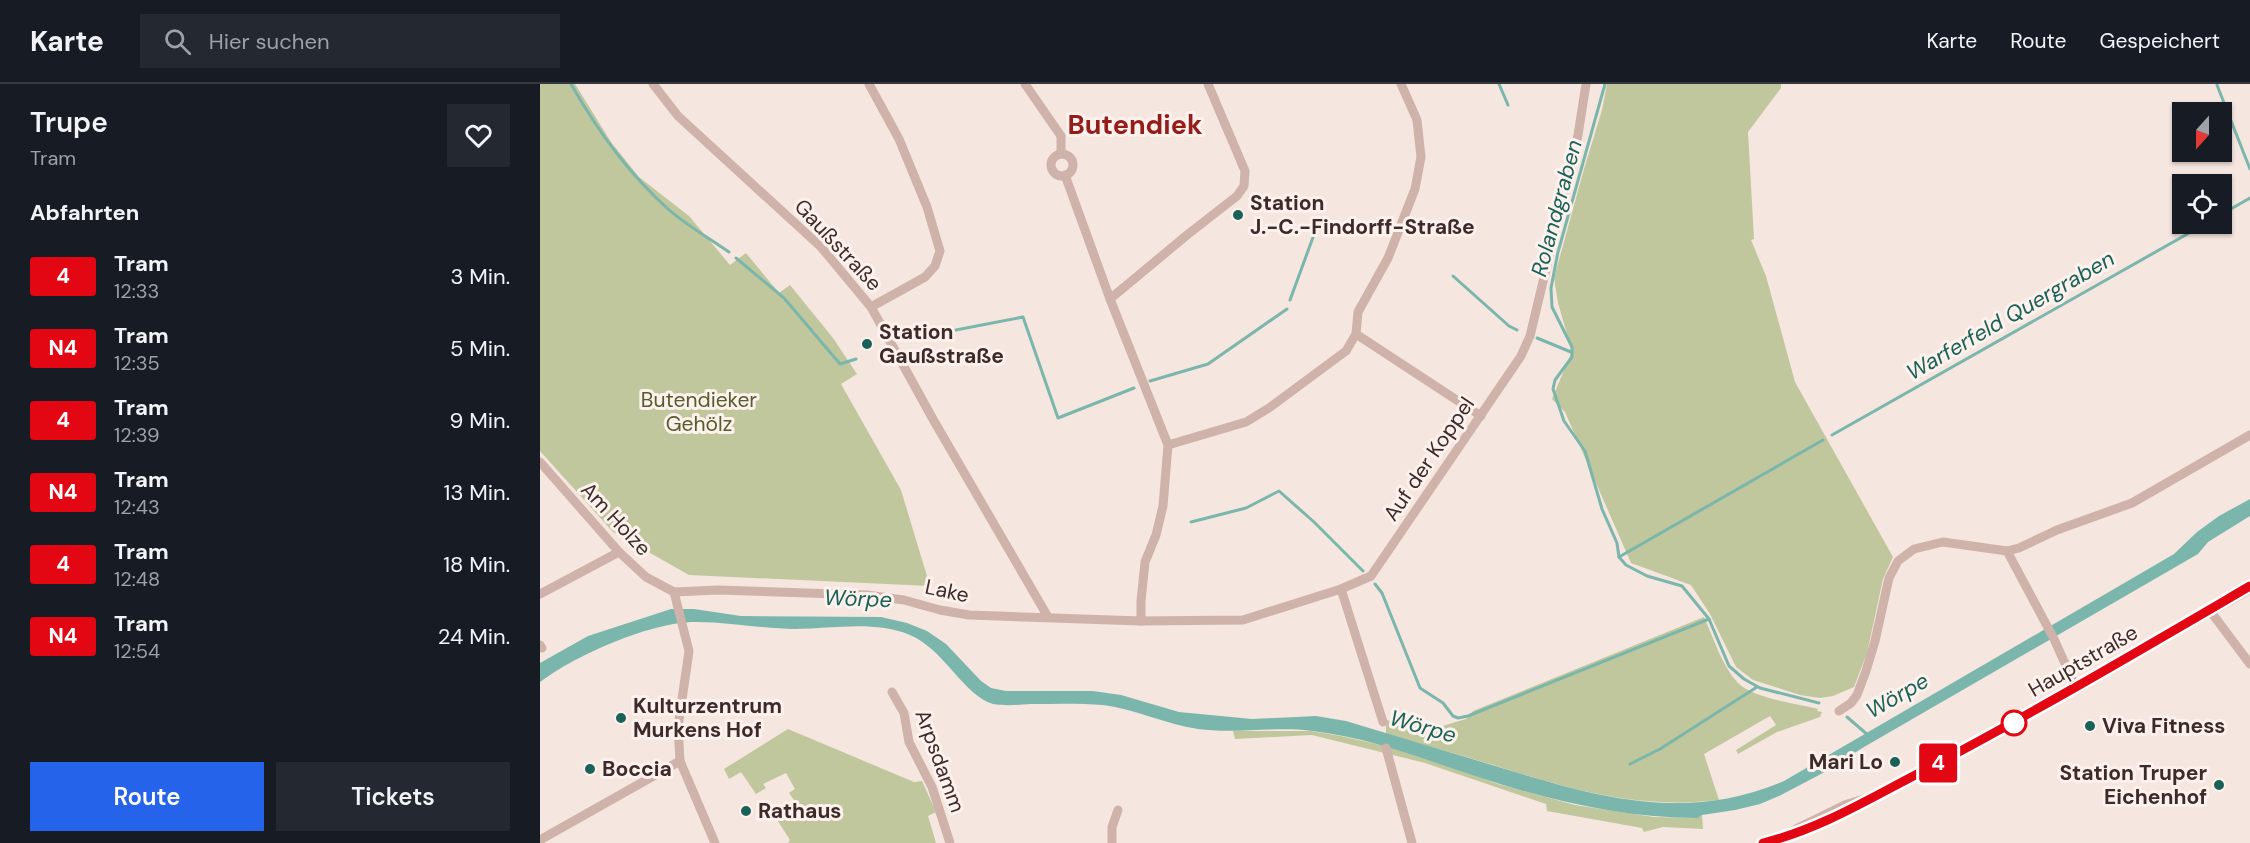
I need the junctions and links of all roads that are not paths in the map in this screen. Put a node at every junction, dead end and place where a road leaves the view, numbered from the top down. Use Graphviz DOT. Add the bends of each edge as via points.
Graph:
graph roads {
  1 [pos="653,84"];
  2 [pos="869,84"];
  3 [pos="1025,84"];
  4 [pos="1208,84"];
  5 [pos="1401,84"];
  6 [pos="1586,84"];
  7 [pos="1061,154"];
  8 [pos="1065,175"];
  9 [pos="1110,299"];
  10 [pos="872,307"];
  11 [pos="1356,334"];
  12 [pos="1480,416"];
  13 [pos="2250,435"];
  14 [pos="1168,445"];
  15 [pos="540,462"];
  16 [pos="2007,551"];
  17 [pos="619,552"];
  18 [pos="1341,589"];
  19 [pos="2250,589"];
  20 [pos="674,592"];
  21 [pos="540,594"];
  22 [pos="2211,612"];
  23 [pos="1048,617"];
  24 [pos="1142,621"];
  25 [pos="2250,664"];
  26 [pos="2076,688"];
  27 [pos="892,692"];
  28 [pos="1839,711"];
  29 [pos="1383,722"];
  30 [pos="1386,748"];
  31 [pos="680,760"];
  32 [pos="1118,810"];
  33 [pos="540,840"];
  34 [pos="1780,842"];
  35 [pos="715,843"];
  36 [pos="950,843"];
  37 [pos="1112,843"];
  38 [pos="1412,843"];
  1 -- 10 [label="street, Gaußstraße" via="678,116 821,247"];
  2 -- 10 [label="street" via="899,140 936,231 940,251 935,266 925,277"];
  3 -- 7 [label="street" via="1061,136"];
  4 -- 9 [label="street" via="1245,171 1244,186 1237,196"];
  5 -- 11 [label="street" via="1417,120 1421,157 1415,189 1388,258 1358,312"];
  6 -- 12 [label="street, Auf der Koppel" via="1578,135 1530,336"];
  7 -- 8 [label="street" via="1073,164"];
  7 -- 8 [label="street" via="1052,160 1052,169 1057,175"];
  8 -- 9 [label="street"];
  9 -- 14 [label="street"];
  10 -- 23 [label="street, Gaußstraße"];
  11 -- 12 [label="street"];
  11 -- 14 [label="street" via="1346,351 1246,422"];
  12 -- 18 [label="street, Auf der Koppel" via="1371,576"];
  13 -- 16 [label="street" via="2132,503"];
  14 -- 24 [label="street" via="1163,506 1145,561"];
  15 -- 17 [label="street, Am Holze"];
  16 -- 26 [label="street"];
  16 -- 28 [label="street" via="1943,542 1914,549 1898,561 1889,578 1860,687 1851,703"];
  17 -- 20 [label="street, Am Holze" via="646,577"];
  17 -- 21 [label="street"];
  18 -- 24 [label="street, Auf der Koppel" via="1243,620"];
  18 -- 29 [label="street"];
  19 -- 22 [label="street, Hauptstraße"];
  20 -- 23 [label="street, Lake" via="867,595 969,615"];
  20 -- 31 [label="street" via="689,651 678,727"];
  22 -- 25 [label="street"];
  22 -- 26 [label="street, Hauptstraße"];
  23 -- 24 [label="street, Lake"];
  26 -- 34 [label="street, Hauptstraße" via="1872,797 1797,829"];
  27 -- 36 [label="street, Arpsdamm" via="904,713 909,742 932,787"];
  30 -- 38 [label="street"];
  31 -- 33 [label="street"];
  31 -- 35 [label="street"];
  32 -- 37 [label="street"];
}
